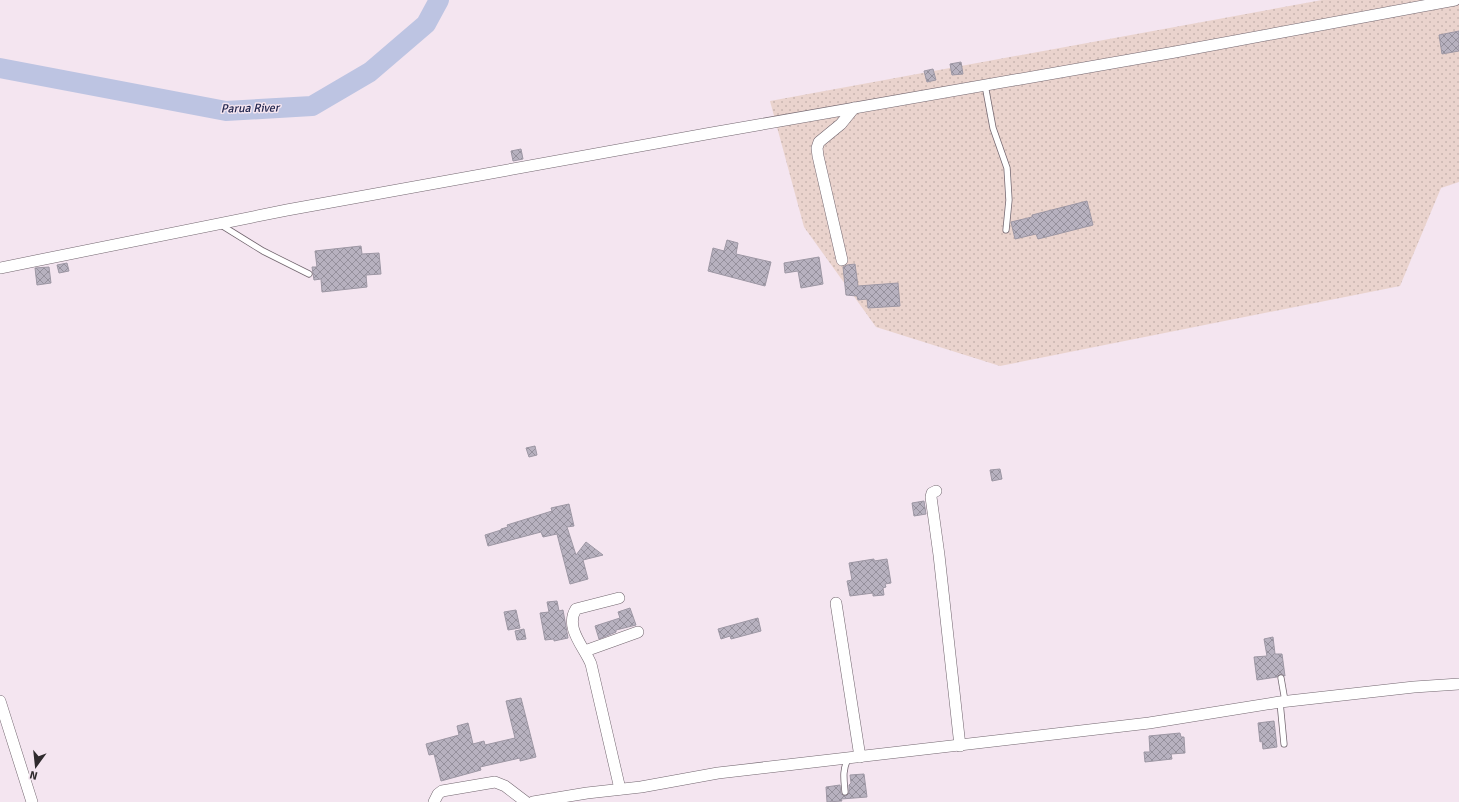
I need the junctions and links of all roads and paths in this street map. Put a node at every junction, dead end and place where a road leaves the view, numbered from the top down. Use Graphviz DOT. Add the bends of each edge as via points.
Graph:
graph roads {
  1 [pos="1456,0"];
  2 [pos="985,85"];
  3 [pos="854,108"];
  4 [pos="219,224"];
  5 [pos="1006,230"];
  6 [pos="842,260"];
  7 [pos="0,268"];
  8 [pos="309,274"];
  9 [pos="936,491"];
  10 [pos="619,598"];
  11 [pos="836,603"];
  12 [pos="638,632"];
  13 [pos="585,650"];
  14 [pos="1282,678"];
  15 [pos="1459,684"];
  16 [pos="0,701"];
  17 [pos="1283,702"];
  18 [pos="1284,744"];
  19 [pos="960,746"];
  20 [pos="860,757"];
  21 [pos="848,759"];
  22 [pos="620,789"];
  23 [pos="845,792"];
  24 [pos="550,800"];
  25 [pos="32,802"];
  26 [pos="434,802"];
  27 [pos="526,802"];
  28 [pos="533,802"];
  1 -- 2 [label="street"];
  2 -- 3 [label="street"];
  2 -- 5 [label="lane" via="993,128 1007,168 1009,200"];
  3 -- 4 [label="street" via="295,208"];
  3 -- 6 [label="street" via="841,124 819,142 817,148"];
  4 -- 7 [label="street"];
  4 -- 8 [label="lane" via="263,251"];
  9 -- 19 [label="street" via="932,492 931,497"];
  10 -- 13 [label="street" via="576,609 574,632"];
  11 -- 20 [label="street"];
  12 -- 13 [label="street"];
  13 -- 22 [label="street" via="591,664"];
  14 -- 17 [label="lane"];
  15 -- 17 [label="street"];
  16 -- 25 [label="street"];
  17 -- 18 [label="lane"];
  17 -- 19 [label="street" via="1149,723"];
  19 -- 20 [label="street"];
  20 -- 21 [label="street"];
  21 -- 22 [label="street" via="718,773"];
  21 -- 23 [label="lane" via="844,766"];
  22 -- 24 [label="street"];
  24 -- 28 [label="street"];
  26 -- 27 [label="street" via="442,791 495,782 505,786"];
}
